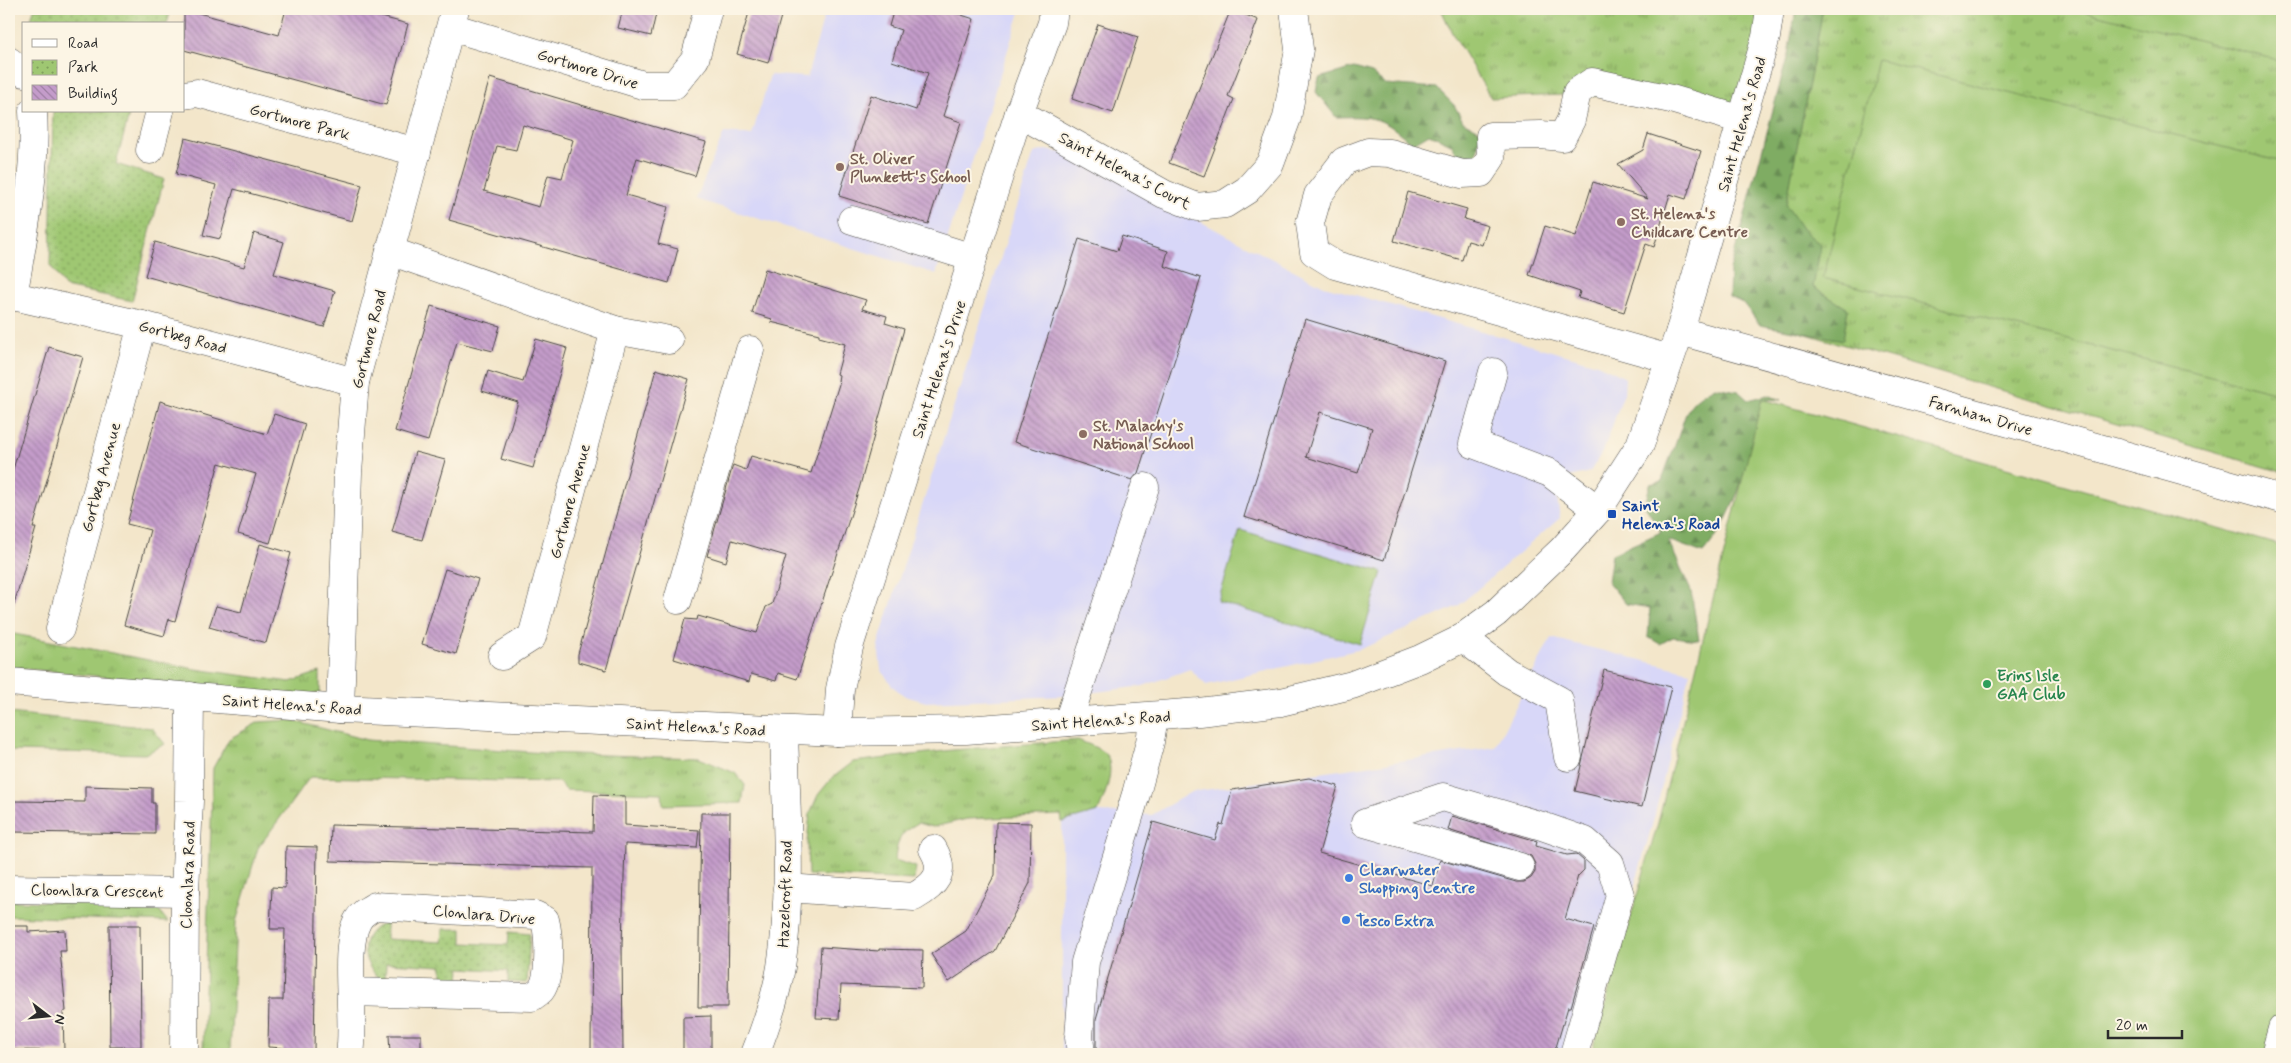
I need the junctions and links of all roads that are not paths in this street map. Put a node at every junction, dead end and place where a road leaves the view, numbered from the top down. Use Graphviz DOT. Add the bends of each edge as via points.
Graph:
graph roads {
  1 [pos="708,9"];
  2 [pos="1054,9"];
  3 [pos="1294,9"];
  4 [pos="1770,9"];
  5 [pos="453,18"];
  6 [pos="9,61"];
  7 [pos="22,71"];
  8 [pos="185,95"];
  9 [pos="33,112"];
  10 [pos="160,112"];
  11 [pos="1019,114"];
  12 [pos="1742,120"];
  13 [pos="150,150"];
  14 [pos="417,152"];
  15 [pos="852,220"];
  16 [pos="390,251"];
  17 [pos="973,258"];
  18 [pos="11,296"];
  19 [pos="142,325"];
  20 [pos="615,330"];
  21 [pos="1680,331"];
  22 [pos="669,340"];
  23 [pos="750,350"];
  24 [pos="1670,359"];
  25 [pos="1493,372"];
  26 [pos="355,382"];
  27 [pos="1145,487"];
  28 [pos="2282,499"];
  29 [pos="1598,510"];
  30 [pos="678,600"];
  31 [pos="60,629"];
  32 [pos="1462,637"];
  33 [pos="502,656"];
  34 [pos="9,682"];
  35 [pos="190,696"];
  36 [pos="340,709"];
  37 [pos="1154,716"];
  38 [pos="1068,722"];
  39 [pos="784,731"];
  40 [pos="836,732"];
  41 [pos="1568,757"];
  42 [pos="933,849"];
  43 [pos="1520,867"];
  44 [pos="787,888"];
  45 [pos="9,889"];
  46 [pos="185,892"];
  47 [pos="351,992"];
  48 [pos="2282,1028"];
  49 [pos="184,1054"];
  50 [pos="350,1054"];
  51 [pos="755,1054"];
  52 [pos="1081,1054"];
  53 [pos="1574,1054"];
  54 [pos="2275,1054"];
  1 -- 5 [label="street, Gortmore Drive" via="695,59 674,85 643,86"];
  2 -- 11 [label="street, Saint Helena's Drive" via="1052,23"];
  3 -- 11 [label="street, Saint Helena's Court" via="1299,49 1287,118 1270,164 1247,190 1225,204 1197,207 1164,194"];
  4 -- 12 [label="street, Saint Helena's Road" via="1766,37"];
  5 -- 14 [label="street, Gortmore Road"];
  6 -- 7 [label="street"];
  8 -- 14 [label="street, Gortmore Park" via="197,93"];
  9 -- 18 [label="street" via="28,208"];
  10 -- 13 [label="street"];
  11 -- 17 [label="street, Saint Helena's Drive"];
  12 -- 21 [label="street, Saint Helena's Road"];
  12 -- 24 [label="street" via="1671,99 1592,82 1577,92 1571,120 1562,137 1490,136 1491,158 1481,173 1462,174 1390,153 1368,152 1344,161 1318,195 1310,224 1314,252 1335,266"];
  14 -- 16 [label="street, Gortmore Road"];
  15 -- 17 [label="street"];
  16 -- 20 [label="street"];
  16 -- 26 [label="street, Gortmore Road"];
  17 -- 40 [label="street, Saint Helena's Drive" via="849,647 840,689"];
  18 -- 19 [label="street, Gortbeg Road"];
  19 -- 26 [label="street, Gortbeg Road"];
  19 -- 31 [label="street, Gortbeg Avenue"];
  20 -- 22 [label="street"];
  20 -- 33 [label="street, Gortmore Avenue" via="532,637"];
  21 -- 24 [label="street, Saint Helena's Road"];
  21 -- 28 [label="street, Farnham Drive"];
  23 -- 30 [label="street"];
  24 -- 29 [label="street, Saint Helena's Road" via="1640,445"];
  25 -- 29 [label="street" via="1474,444 1550,473"];
  26 -- 36 [label="street, Gortmore Road" via="348,474"];
  27 -- 38 [label="street"];
  29 -- 32 [label="street, Saint Helena's Road" via="1496,612"];
  32 -- 37 [label="street, Saint Helena's Road" via="1420,659 1352,685 1282,702"];
  32 -- 41 [label="street" via="1507,672 1558,700"];
  34 -- 35 [label="street, Saint Helena's Road"];
  35 -- 36 [label="street, Saint Helena's Road"];
  35 -- 46 [label="street, Cloonlara Road"];
  36 -- 39 [label="street, Saint Helena's Road"];
  37 -- 38 [label="street, Saint Helena's Road"];
  37 -- 52 [label="street" via="1136,794 1085,962 1079,1037"];
  38 -- 40 [label="street, Saint Helena's Road" via="966,730"];
  39 -- 40 [label="street, Saint Helena's Road"];
  39 -- 44 [label="street, Hazelcroft Road"];
  42 -- 44 [label="street" via="940,860 938,875 929,888 914,897"];
  43 -- 53 [label="street" via="1365,823 1443,797 1585,841 1610,863 1620,895"];
  44 -- 51 [label="street, Hazelcroft Road" via="781,967 768,1020"];
  45 -- 46 [label="street, Cloonlara Crescent"];
  46 -- 49 [label="street, Cloonlara Road"];
  47 -- 47 [label="street, Clonlara Drive" via="351,942 357,921 375,906 535,915 545,920 548,932 546,978 541,990 532,997"];
  47 -- 50 [label="street, Clonlara Drive"];
  48 -- 54 [label="street"];
}
